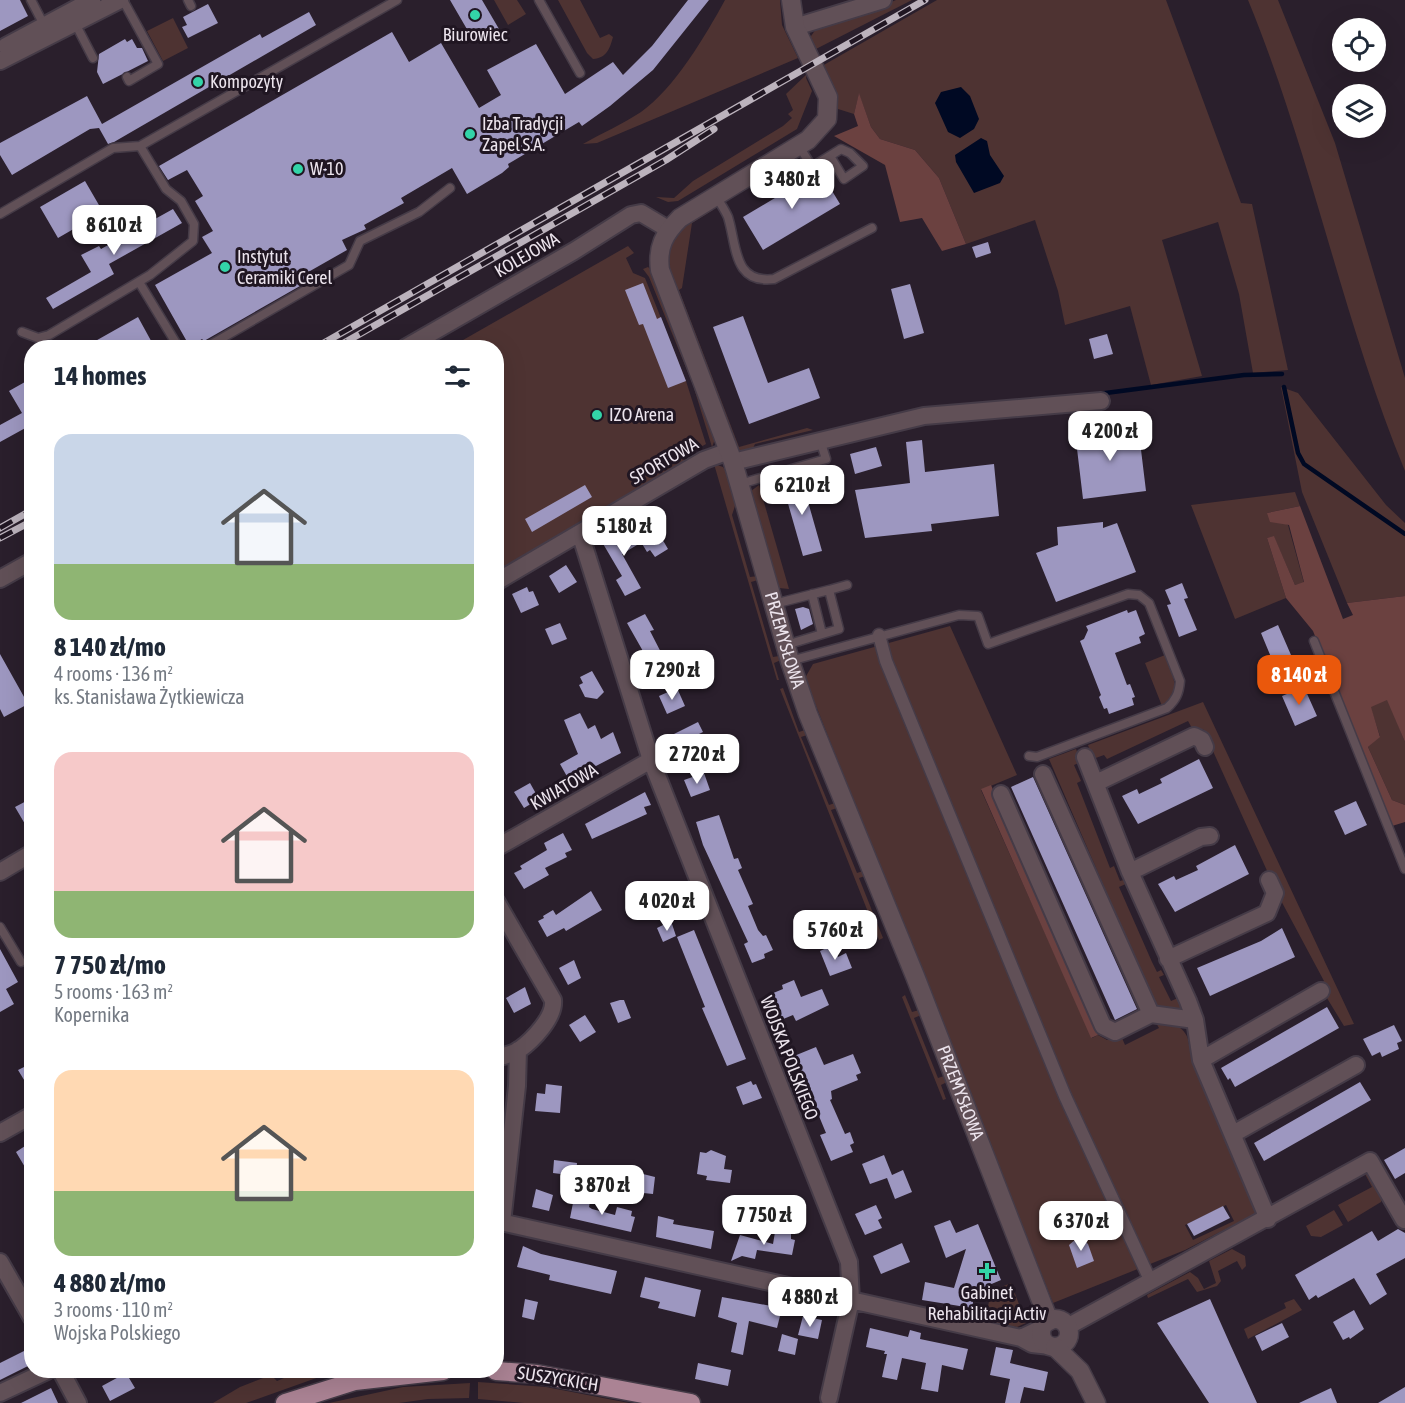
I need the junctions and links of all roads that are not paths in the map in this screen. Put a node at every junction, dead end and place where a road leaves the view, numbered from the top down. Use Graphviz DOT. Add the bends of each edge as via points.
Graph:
graph roads {
  1 [pos="31,0"];
  2 [pos="93,0"];
  3 [pos="121,0"];
  4 [pos="397,0"];
  5 [pos="539,0"];
  6 [pos="791,0"];
  7 [pos="883,0"];
  8 [pos="66,23"];
  9 [pos="44,26"];
  10 [pos="795,27"];
  11 [pos="0,48"];
  12 [pos="93,58"];
  13 [pos="0,61"];
  14 [pos="580,74"];
  15 [pos="127,77"];
  16 [pos="140,146"];
  17 [pos="799,146"];
  18 [pos="830,156"];
  19 [pos="450,188"];
  20 [pos="716,196"];
  21 [pos="0,214"];
  22 [pos="872,228"];
  23 [pos="668,229"];
  24 [pos="139,282"];
  25 [pos="22,333"];
  26 [pos="174,340"];
  27 [pos="219,340"];
  28 [pos="419,340"];
  29 [pos="1101,401"];
  30 [pos="819,439"];
  31 [pos="731,456"];
  32 [pos="739,484"];
  33 [pos="580,533"];
  34 [pos="24,566"];
  35 [pos="504,577"];
  36 [pos="0,579"];
  37 [pos="847,585"];
  38 [pos="829,590"];
  39 [pos="812,594"];
  40 [pos="781,602"];
  41 [pos="822,634"];
  42 [pos="879,635"];
  43 [pos="1314,641"];
  44 [pos="792,649"];
  45 [pos="1205,747"];
  46 [pos="1029,756"];
  47 [pos="1085,758"];
  48 [pos="651,760"];
  49 [pos="1043,774"];
  50 [pos="1096,783"];
  51 [pos="1001,794"];
  52 [pos="1210,836"];
  53 [pos="504,843"];
  54 [pos="24,858"];
  55 [pos="1405,869"];
  56 [pos="0,872"];
  57 [pos="1130,872"];
  58 [pos="1269,880"];
  59 [pos="504,915"];
  60 [pos="0,927"];
  61 [pos="1168,959"];
  62 [pos="21,962"];
  63 [pos="1322,991"];
  64 [pos="1151,1014"];
  65 [pos="1195,1020"];
  66 [pos="518,1050"];
  67 [pos="504,1055"];
  68 [pos="1201,1060"];
  69 [pos="1356,1065"];
  70 [pos="24,1120"];
  71 [pos="0,1133"];
  72 [pos="1233,1134"];
  73 [pos="504,1184"];
  74 [pos="1268,1219"];
  75 [pos="1404,1220"];
  76 [pos="504,1223"];
  77 [pos="0,1262"];
  78 [pos="1151,1282"];
  79 [pos="851,1300"];
  80 [pos="24,1304"];
  81 [pos="1045,1324"];
  82 [pos="1068,1329"];
  83 [pos="1021,1338"];
  84 [pos="1053,1346"];
  85 [pos="1080,1371"];
  86 [pos="504,1372"];
  87 [pos="33,1378"];
  88 [pos="65,1378"];
  89 [pos="381,1378"];
  90 [pos="0,1394"];
  91 [pos="829,1398"];
  92 [pos="680,1402"];
  93 [pos="78,1403"];
  94 [pos="285,1403"];
  95 [pos="1096,1403"];
  1 -- 9 [label="lane"];
  2 -- 8 [label="street"];
  3 -- 8 [label="street"];
  3 -- 15 [label="lane" via="158,64 129,81"];
  4 -- 16 [label="lane"];
  5 -- 14 [label="lane"];
  6 -- 10 [label="street"];
  7 -- 10 [label="street"];
  8 -- 9 [label="street"];
  8 -- 12 [label="lane"];
  8 -- 13 [label="street"];
  9 -- 11 [label="street"];
  10 -- 17 [label="street" via="829,105 824,124"];
  16 -- 21 [label="lane" via="113,148"];
  16 -- 24 [label="lane" via="166,189 181,201 194,224 193,241"];
  17 -- 18 [label="lane" via="812,167"];
  17 -- 20 [label="street"];
  19 -- 27 [label="lane" via="419,212 360,241 349,265"];
  20 -- 22 [label="lane" via="727,214 736,254 745,273 758,281 774,279"];
  20 -- 23 [label="street"];
  23 -- 28 [label="street, KOLEJOWA" via="641,213 631,215"];
  23 -- 31 [label="street, PRZEMYSŁOWA" via="658,254 660,270"];
  24 -- 25 [label="lane" via="49,335 38,338"];
  24 -- 26 [label="lane"];
  29 -- 30 [label="street, SPORTOWA" via="924,416"];
  30 -- 31 [label="street, SPORTOWA"];
  30 -- 32 [label="lane" via="826,459"];
  31 -- 32 [label="street, PRZEMYSŁOWA"];
  31 -- 33 [label="street, SPORTOWA" via="710,457"];
  32 -- 40 [label="street, PRZEMYSŁOWA"];
  33 -- 35 [label="street, SPORTOWA"];
  33 -- 48 [label="street, WOJSKA POLSKIEGO"];
  34 -- 36 [label="street"];
  37 -- 38 [label="lane"];
  38 -- 39 [label="lane"];
  38 -- 41 [label="lane" via="839,629"];
  39 -- 40 [label="lane"];
  39 -- 41 [label="lane"];
  40 -- 44 [label="street, PRZEMYSŁOWA"];
  41 -- 44 [label="lane"];
  42 -- 44 [label="lane"];
  42 -- 46 [label="lane" via="947,617 978,616 988,644 1128,594 1149,603 1180,681 1174,702 1105,733 1037,757"];
  42 -- 78 [label="street" via="886,661 1065,1096"];
  43 -- 55 [label="lane"];
  44 -- 81 [label="street, PRZEMYSŁOWA" via="808,714 915,976"];
  45 -- 50 [label="street" via="1194,736"];
  47 -- 50 [label="street"];
  48 -- 53 [label="street, KWIATOWA"];
  48 -- 79 [label="street, WOJSKA POLSKIEGO" via="848,1259"];
  49 -- 64 [label="street"];
  50 -- 57 [label="street"];
  51 -- 64 [label="street" via="1103,1026 1115,1032"];
  52 -- 57 [label="street"];
  54 -- 56 [label="street"];
  57 -- 61 [label="street"];
  58 -- 61 [label="street" via="1275,893 1267,913"];
  59 -- 66 [label="street" via="554,1000 550,1016"];
  60 -- 62 [label="lane"];
  61 -- 65 [label="street"];
  63 -- 68 [label="street"];
  64 -- 65 [label="street"];
  65 -- 68 [label="street"];
  66 -- 67 [label="street"];
  66 -- 73 [label="street"];
  68 -- 72 [label="street"];
  69 -- 72 [label="street"];
  70 -- 71 [label="street"];
  72 -- 74 [label="street"];
  74 -- 75 [label="street" via="1370,1161"];
  74 -- 78 [label="street"];
  76 -- 79 [label="street"];
  77 -- 80 [label="street"];
  78 -- 82 [label="street"];
  79 -- 83 [label="street"];
  79 -- 91 [label="street, WOJSKA POLSKIEGO"];
  81 -- 82 [label="street" via="1061,1321"];
  81 -- 83 [label="street"];
  81 -- 84 [label="street" via="1041,1337"];
  82 -- 84 [label="street" via="1063,1344"];
  82 -- 85 [label="street" via="1081,1358"];
  83 -- 84 [label="street" via="1032,1344"];
  84 -- 85 [label="street"];
  85 -- 95 [label="street"];
  86 -- 92 [label="highway, SUSZYCKICH" via="537,1374"];
  87 -- 90 [label="street"];
  88 -- 93 [label="street"];
  89 -- 94 [label="highway" via="355,1381"];
}
